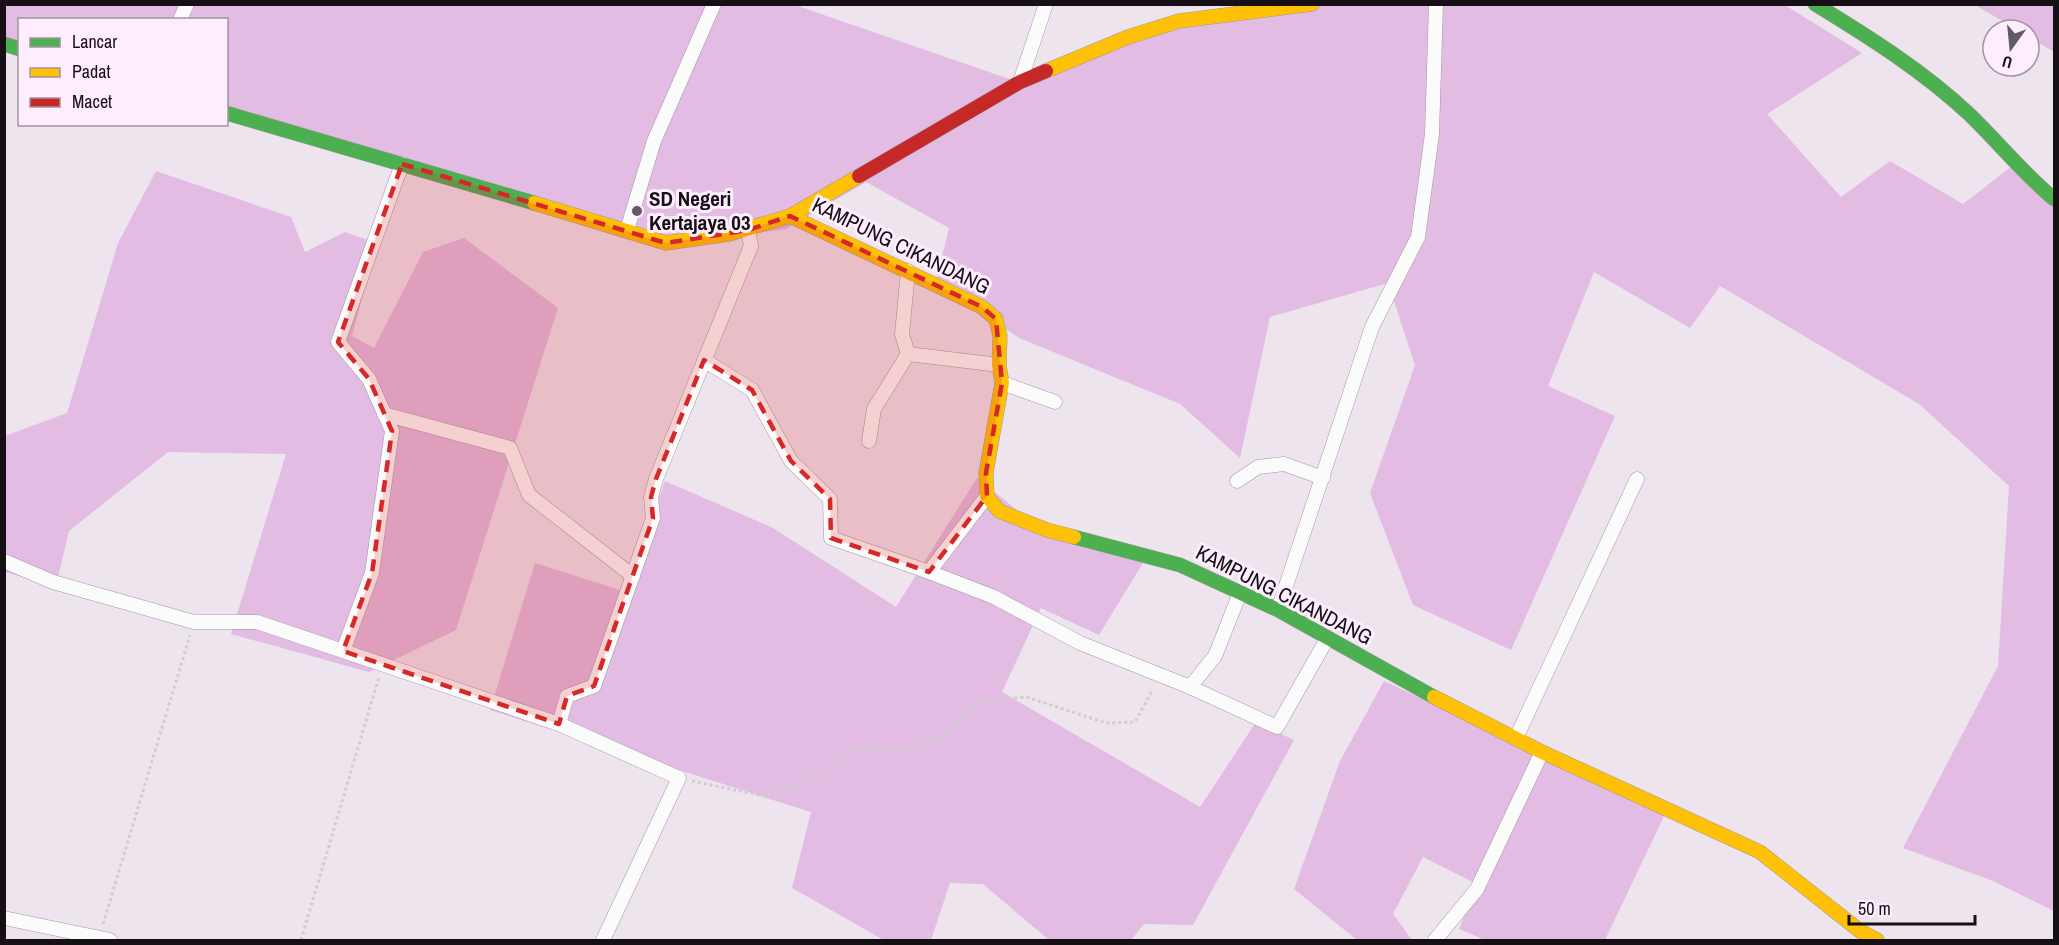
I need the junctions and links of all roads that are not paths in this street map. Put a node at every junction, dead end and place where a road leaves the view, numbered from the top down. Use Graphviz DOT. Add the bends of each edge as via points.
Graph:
graph roads {
  1 [pos="187,4"];
  2 [pos="1046,4"];
  3 [pos="1312,4"];
  4 [pos="1436,4"];
  5 [pos="1815,4"];
  6 [pos="710,6"];
  7 [pos="181,18"];
  8 [pos="1020,82"];
  9 [pos="228,114"];
  10 [pos="402,164"];
  11 [pos="2055,199"];
  12 [pos="790,216"];
  13 [pos="627,230"];
  14 [pos="748,230"];
  15 [pos="908,271"];
  16 [pos="908,354"];
  17 [pos="704,360"];
  18 [pos="999,365"];
  19 [pos="1002,383"];
  20 [pos="1055,402"];
  21 [pos="384,414"];
  22 [pos="869,441"];
  23 [pos="1323,478"];
  24 [pos="1637,479"];
  25 [pos="1237,481"];
  26 [pos="987,496"];
  27 [pos="4,561"];
  28 [pos="929,572"];
  29 [pos="633,576"];
  30 [pos="1240,593"];
  31 [pos="1278,610"];
  32 [pos="1327,639"];
  33 [pos="343,651"];
  34 [pos="1190,687"];
  35 [pos="559,724"];
  36 [pos="1516,738"];
  37 [pos="1542,752"];
  38 [pos="4,918"];
  39 [pos="104,939"];
  40 [pos="603,940"];
  41 [pos="1435,940"];
  42 [pos="1877,940"];
  1 -- 7 [label="street"];
  2 -- 8 [label="street"];
  3 -- 8 [label="street" via="1179,21 1128,37"];
  4 -- 23 [label="street" via="1432,134 1418,237 1372,327"];
  5 -- 11 [label="street" via="1911,66 1969,114"];
  6 -- 13 [label="street" via="654,141"];
  8 -- 12 [label="street"];
  9 -- 10 [label="street"];
  10 -- 13 [label="street"];
  10 -- 21 [label="street" via="338,342 369,379"];
  12 -- 14 [label="street"];
  12 -- 15 [label="street, KAMPUNG CIKANDANG"];
  13 -- 14 [label="street" via="666,243"];
  14 -- 17 [label="street" via="751,246"];
  15 -- 16 [label="street" via="902,334"];
  15 -- 18 [label="street, KAMPUNG CIKANDANG" via="982,307 996,319"];
  16 -- 18 [label="street"];
  16 -- 22 [label="street" via="874,409"];
  17 -- 28 [label="street" via="752,390 791,461 830,499 831,538"];
  17 -- 29 [label="street" via="656,479 651,497 653,518"];
  18 -- 19 [label="street, KAMPUNG CIKANDANG"];
  19 -- 20 [label="street"];
  19 -- 26 [label="street, KAMPUNG CIKANDANG" via="986,473"];
  21 -- 29 [label="street" via="510,448 529,495"];
  21 -- 33 [label="street" via="392,431 372,573"];
  23 -- 25 [label="street" via="1284,464 1258,467"];
  23 -- 31 [label="street"];
  24 -- 36 [label="street"];
  26 -- 28 [label="street"];
  26 -- 30 [label="street, KAMPUNG CIKANDANG" via="999,511 1047,530 1180,565"];
  27 -- 33 [label="street" via="53,582 194,622 257,622"];
  28 -- 34 [label="street" via="994,597 1080,643"];
  29 -- 35 [label="street" via="594,686 567,696"];
  30 -- 31 [label="street, KAMPUNG CIKANDANG"];
  30 -- 34 [label="street" via="1215,656"];
  31 -- 32 [label="street, KAMPUNG CIKANDANG"];
  32 -- 34 [label="street" via="1277,727"];
  32 -- 36 [label="street, KAMPUNG CIKANDANG"];
  33 -- 35 [label="street"];
  35 -- 40 [label="street" via="679,778"];
  36 -- 37 [label="street, KAMPUNG CIKANDANG"];
  37 -- 41 [label="street" via="1477,889"];
  37 -- 42 [label="street, KAMPUNG CIKANDANG" via="1760,852 1860,931"];
  38 -- 39 [label="street"];
}
